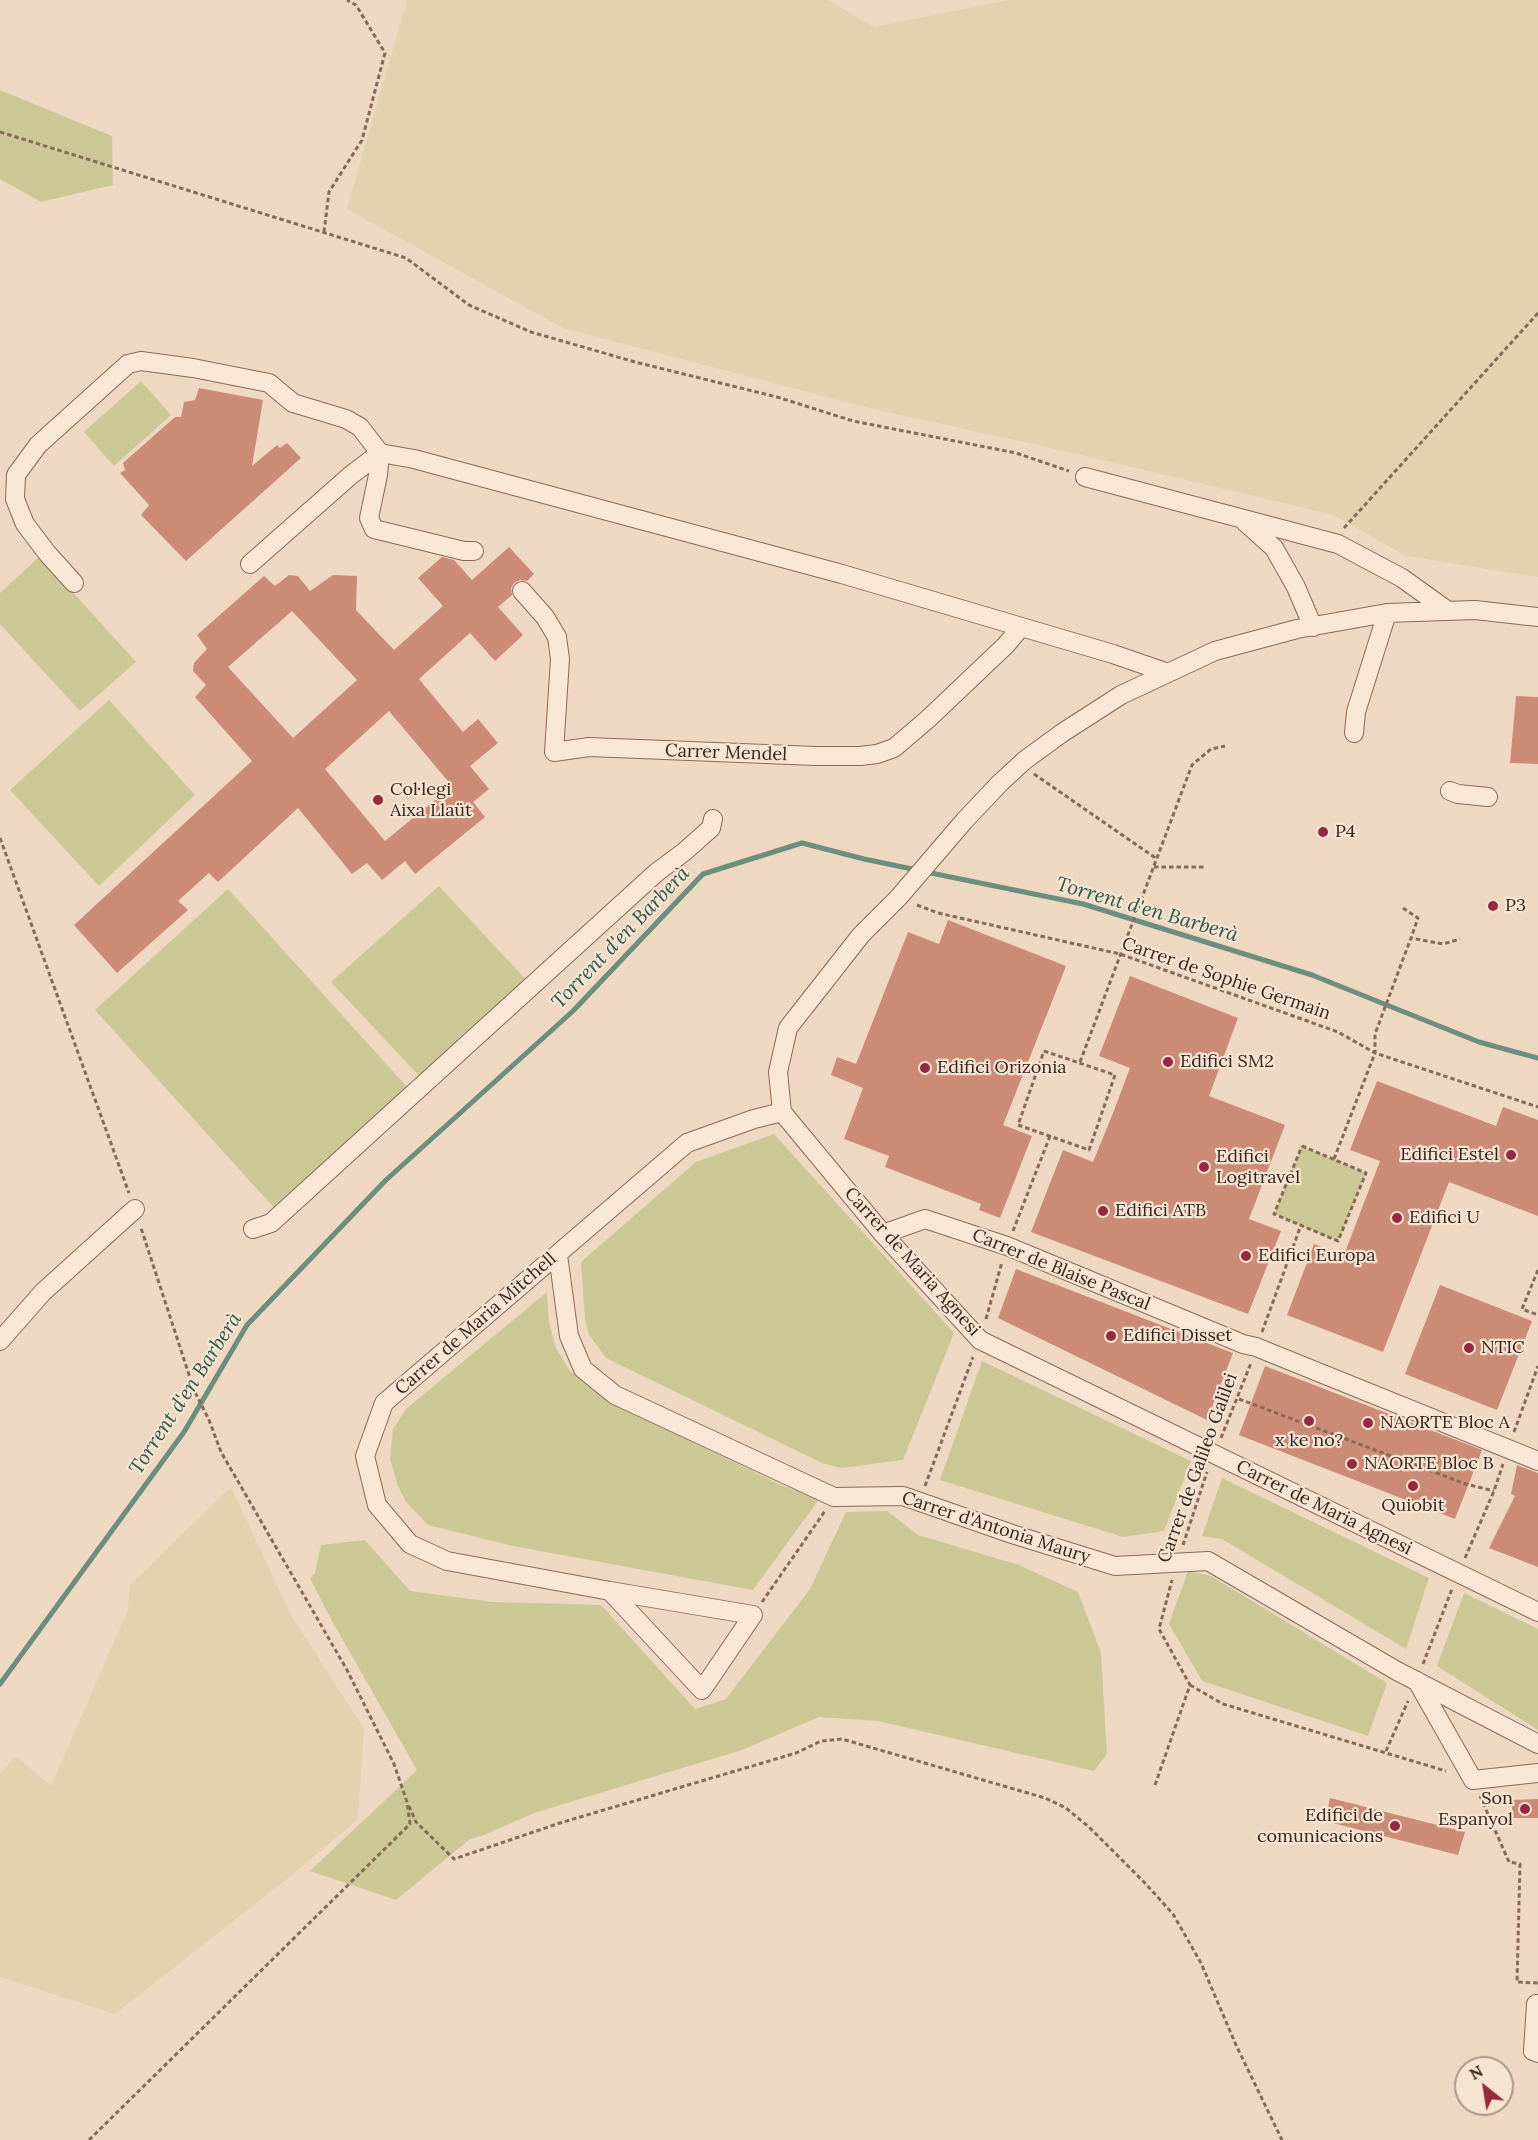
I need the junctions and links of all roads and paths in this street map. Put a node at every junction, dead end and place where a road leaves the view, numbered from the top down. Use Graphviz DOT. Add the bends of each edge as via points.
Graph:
graph roads {
  1 [pos="347,0"];
  2 [pos="0,132"];
  3 [pos="324,232"];
  4 [pos="1538,313"];
  5 [pos="380,453"];
  6 [pos="1085,477"];
  7 [pos="1242,519"];
  8 [pos="1338,544"];
  9 [pos="474,551"];
  10 [pos="250,564"];
  11 [pos="74,583"];
  12 [pos="522,591"];
  13 [pos="1448,611"];
  14 [pos="1387,613"];
  15 [pos="1538,617"];
  16 [pos="1021,627"];
  17 [pos="1313,627"];
  18 [pos="1168,673"];
  19 [pos="1354,733"];
  20 [pos="1224,746"];
  21 [pos="1025,760"];
  22 [pos="1450,791"];
  23 [pos="1488,797"];
  24 [pos="713,819"];
  25 [pos="0,838"];
  26 [pos="1157,859"];
  27 [pos="1154,867"];
  28 [pos="1204,867"];
  29 [pos="903,891"];
  30 [pos="1403,908"];
  31 [pos="1411,938"];
  32 [pos="1460,939"];
  33 [pos="1120,954"];
  34 [pos="1375,1053"];
  35 [pos="1080,1062"];
  36 [pos="1538,1107"];
  37 [pos="782,1112"];
  38 [pos="1334,1159"];
  39 [pos="135,1209"];
  40 [pos="1301,1225"];
  41 [pos="253,1229"];
  42 [pos="883,1234"];
  43 [pos="558,1255"];
  44 [pos="1538,1270"];
  45 [pos="1538,1315"];
  46 [pos="0,1341"];
  47 [pos="1256,1347"];
  48 [pos="1238,1398"];
  49 [pos="1213,1455"];
  50 [pos="1538,1461"];
  51 [pos="1494,1491"];
  52 [pos="834,1497"];
  53 [pos="1176,1563"];
  54 [pos="610,1591"];
  55 [pos="1538,1612"];
  56 [pos="753,1615"];
  57 [pos="1417,1681"];
  58 [pos="1190,1685"];
  59 [pos="1538,1744"];
  60 [pos="1538,1773"];
  61 [pos="1473,1780"];
  62 [pos="1155,1785"];
  63 [pos="408,1802"];
  64 [pos="1537,2004"];
  65 [pos="1538,2053"];
  66 [pos="89,2140"];
  67 [pos="1282,2140"];
  1 -- 3 [label="path" via="356,5 385,53 362,140 329,192"];
  2 -- 3 [label="path"];
  3 -- 6 [label="path" via="406,258 469,305 531,332 777,397 853,422 1016,453"];
  4 -- 8 [label="path" via="1344,526"];
  5 -- 9 [label="street" via="369,518 374,529"];
  5 -- 10 [label="street"];
  5 -- 11 [label="street" via="360,427 346,418 293,403 269,383 193,368 141,361 128,364 38,445 16,475 15,499 25,524"];
  5 -- 16 [label="street" via="830,571"];
  6 -- 7 [label="street"];
  7 -- 8 [label="street"];
  7 -- 17 [label="street" via="1274,548"];
  8 -- 13 [label="street" via="1402,578"];
  12 -- 16 [label="street, Carrer Mendel" via="557,637 560,659 554,752 588,747 816,756 877,754 894,748 928,719"];
  13 -- 14 [label="street"];
  13 -- 15 [label="street"];
  14 -- 17 [label="street"];
  14 -- 19 [label="street" via="1356,712"];
  16 -- 18 [label="street"];
  17 -- 18 [label="street" via="1215,651"];
  18 -- 21 [label="street" via="1121,695"];
  20 -- 26 [label="path" via="1211,749 1192,765"];
  21 -- 26 [label="path" via="1036,777"];
  21 -- 29 [label="street" via="965,820"];
  22 -- 23 [label="street"];
  24 -- 41 [label="street" via="711,828 640,886 271,1223"];
  25 -- 39 [label="path"];
  26 -- 27 [label="path"];
  27 -- 28 [label="path"];
  27 -- 33 [label="path"];
  29 -- 33 [label="path, Carrer de Sophie Germain" via="938,913"];
  29 -- 37 [label="street" via="861,935 788,1028 778,1072"];
  30 -- 31 [label="path" via="1418,918"];
  31 -- 32 [label="path" via="1443,944"];
  31 -- 34 [label="path" via="1375,1034"];
  33 -- 34 [label="path, Carrer de Sophie Germain" via="1338,1032"];
  33 -- 35 [label="path"];
  34 -- 36 [label="path, Carrer de Sophie Germain"];
  34 -- 38 [label="path"];
  35 -- 35 [label="path" via="1044,1051 1018,1125 1089,1150 1115,1076"];
  37 -- 42 [label="street, Carrer de Maria Agnesi"];
  37 -- 43 [label="street, Carrer de Maria Mitchell" via="687,1143"];
  38 -- 40 [label="path" via="1302,1146 1274,1214"];
  38 -- 40 [label="path" via="1366,1173 1338,1240"];
  39 -- 46 [label="street" via="43,1292"];
  39 -- 63 [label="path" via="194,1390 221,1452 347,1670 394,1764"];
  40 -- 47 [label="path, Carrer de Galileo Galilei"];
  42 -- 47 [label="street, Carrer de Blaise Pascal" via="925,1220 1007,1246"];
  42 -- 49 [label="street, Carrer de Maria Agnesi" via="980,1340"];
  43 -- 52 [label="street, Carrer d'Antonia Maury" via="569,1336 583,1369 615,1395"];
  43 -- 54 [label="street, Carrer de Maria Mitchell" via="384,1403 365,1456 377,1505 410,1544 447,1561"];
  44 -- 45 [label="path" via="1522,1309"];
  47 -- 48 [label="path, Carrer de Galileo Galilei"];
  47 -- 50 [label="street, Carrer de Blaise Pascal"];
  48 -- 49 [label="path, Carrer de Galileo Galilei"];
  48 -- 51 [label="path"];
  49 -- 53 [label="path, Carrer de Galileo Galilei"];
  49 -- 55 [label="street, Carrer de Maria Agnesi"];
  52 -- 53 [label="street, Carrer d'Antonia Maury" via="903,1496 1115,1566"];
  52 -- 56 [label="path"];
  53 -- 57 [label="street, Carrer d'Antonia Maury" via="1208,1561"];
  53 -- 58 [label="path, Carrer de Galileo Galilei" via="1159,1629"];
  54 -- 56 [label="street, Carrer de Maria Mitchell"];
  54 -- 56 [label="street" via="702,1690"];
  57 -- 59 [label="street, Carrer d'Antonia Maury"];
  57 -- 61 [label="street"];
  58 -- 61 [label="path" via="1223,1704"];
  58 -- 62 [label="path"];
  60 -- 61 [label="street"];
  61 -- 64 [label="path" via="1509,1862 1520,1864 1517,1982 1538,1983"];
  63 -- 66 [label="path" via="410,1824"];
  63 -- 67 [label="path" via="416,1822 454,1859 795,1753 821,1741 842,1739 1045,1798 1066,1808 1089,1827 1173,1914 1201,1963"];
  64 -- 65 [label="street" via="1533,2051"];
}
